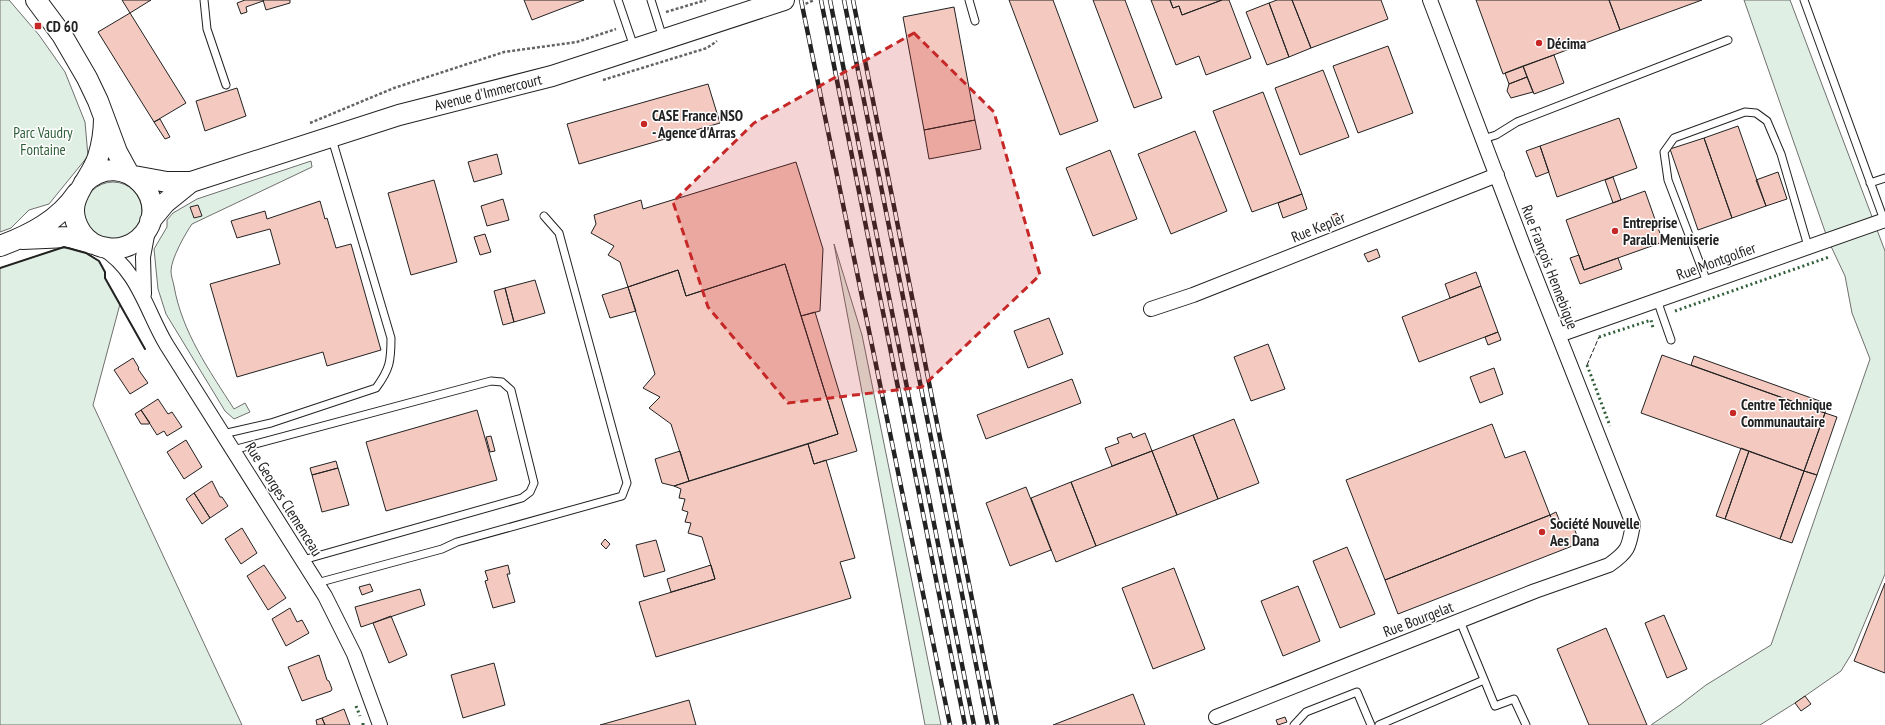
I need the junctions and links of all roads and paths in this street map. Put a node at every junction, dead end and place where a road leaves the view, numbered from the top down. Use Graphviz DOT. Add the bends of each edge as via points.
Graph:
graph roads {
  1 [pos="36,0"];
  2 [pos="204,0"];
  3 [pos="618,0"];
  4 [pos="651,0"];
  5 [pos="706,0"];
  6 [pos="784,0"];
  7 [pos="969,0"];
  8 [pos="1430,0"];
  9 [pos="1804,0"];
  10 [pos="656,16"];
  11 [pos="975,21"];
  12 [pos="627,25"];
  13 [pos="664,40"];
  14 [pos="1728,40"];
  15 [pos="634,50"];
  16 [pos="226,85"];
  17 [pos="104,118"];
  18 [pos="307,124"];
  19 [pos="331,136"];
  20 [pos="1483,139"];
  21 [pos="132,175"];
  22 [pos="1497,175"];
  23 [pos="1885,178"];
  24 [pos="191,182"];
  25 [pos="1870,183"];
  26 [pos="81,187"];
  27 [pos="544,216"];
  28 [pos="1884,220"];
  29 [pos="150,223"];
  30 [pos="20,239"];
  31 [pos="0,246"];
  32 [pos="98,246"];
  33 [pos="1808,246"];
  34 [pos="1707,282"];
  35 [pos="144,299"];
  36 [pos="1657,300"];
  37 [pos="1151,309"];
  38 [pos="1559,335"];
  39 [pos="1671,340"];
  40 [pos="223,434"];
  41 [pos="233,450"];
  42 [pos="1629,546"];
  43 [pos="303,560"];
  44 [pos="317,583"];
  45 [pos="1460,621"];
  46 [pos="1484,680"];
  47 [pos="1216,717"];
  48 [pos="380,725"];
  49 [pos="1294,725"];
  50 [pos="1371,725"];
  51 [pos="1379,725"];
  52 [pos="1526,725"];
  1 -- 17 [label="main road" via="62,34 79,63"];
  2 -- 16 [label="lane" via="207,29"];
  3 -- 12 [label="lane"];
  4 -- 10 [label="lane"];
  5 -- 10 [label="path"];
  6 -- 13 [label="main road, Avenue d'Immercourt"];
  7 -- 11 [label="lane"];
  8 -- 20 [label="street, Rue François Hennebique"];
  9 -- 25 [label="lane"];
  10 -- 13 [label="lane"];
  12 -- 15 [label="lane"];
  12 -- 18 [label="path" via="577,42 504,52 394,88"];
  13 -- 15 [label="main road, Avenue d'Immercourt"];
  14 -- 20 [label="lane" via="1517,122 1496,135"];
  15 -- 19 [label="main road, Avenue d'Immercourt" via="546,78 413,111"];
  17 -- 21 [label="main road" via="117,152"];
  17 -- 26 [label="main road" via="98,158"];
  19 -- 24 [label="main road, Avenue d'Immercourt"];
  19 -- 40 [label="lane" via="391,338 387,374 376,388 271,423"];
  20 -- 22 [label="street, Rue François Hennebique"];
  21 -- 24 [label="main road, Avenue d'Immercourt" via="152,181"];
  21 -- 26 [label="main road" via="120,171 105,171 91,177"];
  21 -- 29 [label="main road" via="145,186 149,195 152,205"];
  22 -- 37 [label="street, Rue Kepler" via="1193,295"];
  22 -- 38 [label="street, Rue François Hennebique"];
  23 -- 25 [label="lane"];
  24 -- 29 [label="main road, Avenue d'Immercourt" via="165,203"];
  25 -- 28 [label="lane"];
  26 -- 30 [label="main road" via="69,205 52,220"];
  26 -- 32 [label="main road" via="74,206 76,221 83,235"];
  27 -- 44 [label="lane" via="559,233 562,241 627,484 622,496"];
  28 -- 33 [label="street, Rue Montgolfier"];
  29 -- 32 [label="main road" via="140,238 126,246 116,249"];
  29 -- 35 [label="street" via="143,256"];
  30 -- 31 [label="main road"];
  30 -- 32 [label="main road" via="69,238"];
  32 -- 35 [label="street, Rue Georges Clemenceau" via="127,269"];
  33 -- 34 [label="street, Rue Montgolfier"];
  33 -- 34 [label="lane" via="1781,154 1767,121 1756,113 1745,112 1674,138 1664,152 1668,180"];
  34 -- 36 [label="street, Rue Montgolfier"];
  35 -- 40 [label="street, Rue Georges Clemenceau" via="160,335"];
  36 -- 38 [label="street, Rue Montgolfier"];
  36 -- 39 [label="lane"];
  38 -- 42 [label="street, Rue François Hennebique" via="1632,524"];
  40 -- 41 [label="street, Rue Georges Clemenceau"];
  41 -- 43 [label="street, Rue Georges Clemenceau"];
  41 -- 43 [label="lane" via="491,381 502,382 511,390 534,483 530,492 516,500"];
  42 -- 45 [label="street, Rue Bourgelat" via="1609,565"];
  43 -- 44 [label="street, Rue Georges Clemenceau"];
  44 -- 48 [label="street, Rue Georges Clemenceau" via="354,654"];
  45 -- 46 [label="lane"];
  45 -- 47 [label="street, Rue Bourgelat"];
  46 -- 51 [label="lane"];
  46 -- 52 [label="lane" via="1495,706 1514,699"];
  49 -- 50 [label="lane" via="1306,712 1357,692"];
}
